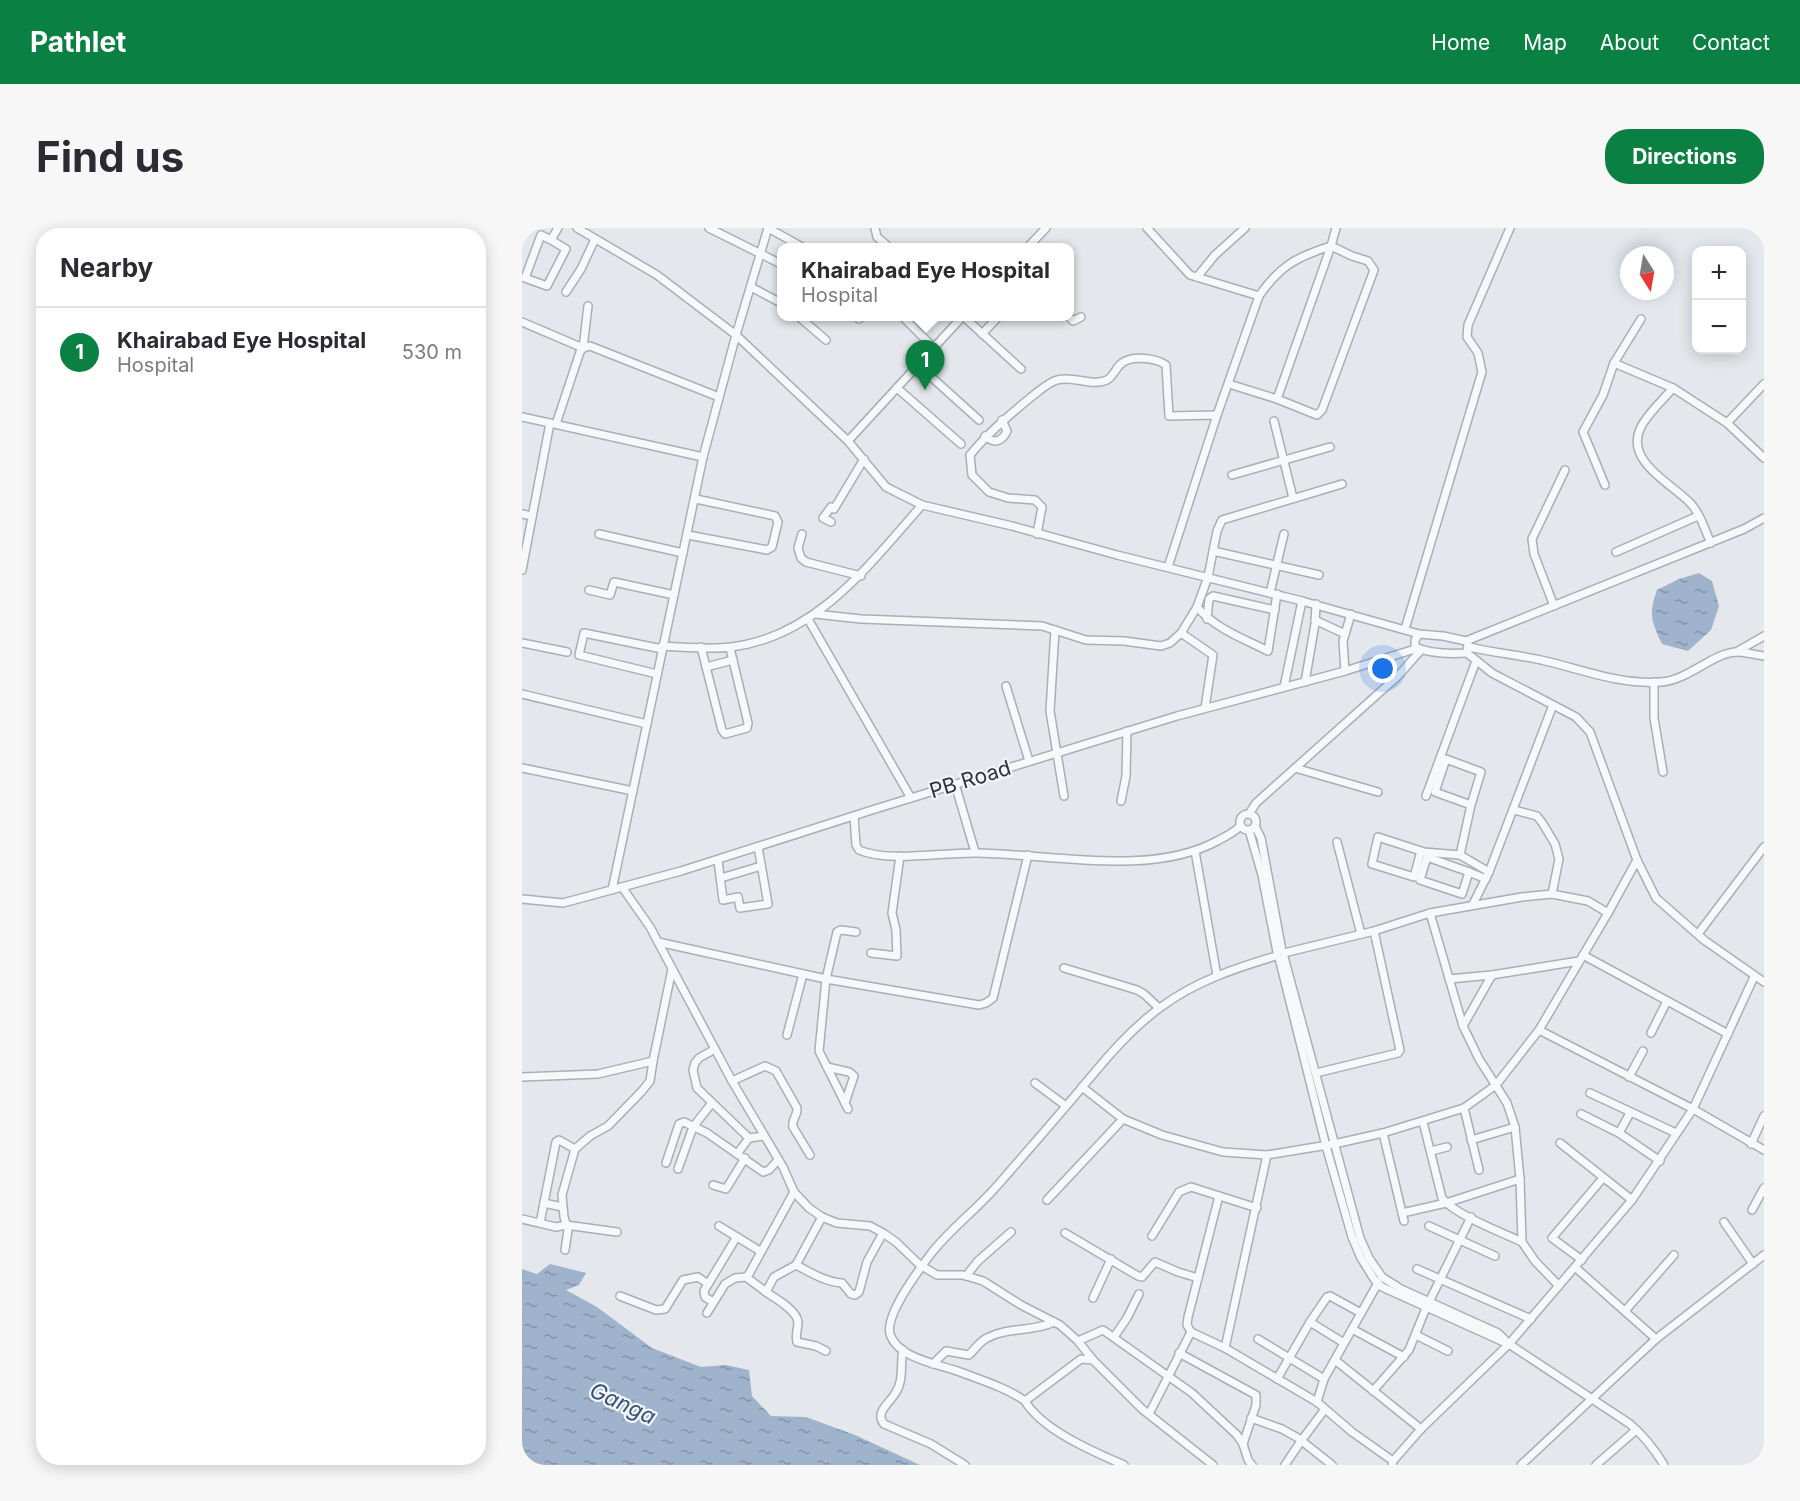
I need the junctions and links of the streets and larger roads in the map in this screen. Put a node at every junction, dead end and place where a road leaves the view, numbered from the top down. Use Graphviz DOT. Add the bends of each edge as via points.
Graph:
graph roads {
  1 [pos="558,228"];
  2 [pos="577,228"];
  3 [pos="709,228"];
  4 [pos="768,228"];
  5 [pos="875,228"];
  6 [pos="1046,228"];
  7 [pos="1147,228"];
  8 [pos="1245,228"];
  9 [pos="1336,228"];
  10 [pos="1510,228"];
  11 [pos="595,239"];
  12 [pos="551,240"];
  13 [pos="795,243"];
  14 [pos="884,243"];
  15 [pos="1033,243"];
  16 [pos="1331,246"];
  17 [pos="762,255"];
  18 [pos="777,262"];
  19 [pos="1197,277"];
  20 [pos="752,287"];
  21 [pos="566,292"];
  22 [pos="1259,296"];
  23 [pos="777,301"];
  24 [pos="588,306"];
  25 [pos="1080,317"];
  26 [pos="1641,319"];
  27 [pos="1074,320"];
  28 [pos="804,321"];
  29 [pos="907,321"];
  30 [pos="959,321"];
  31 [pos="967,321"];
  32 [pos="994,321"];
  33 [pos="522,322"];
  34 [pos="982,334"];
  35 [pos="736,335"];
  36 [pos="826,340"];
  37 [pos="583,348"];
  38 [pos="934,348"];
  39 [pos="1614,363"];
  40 [pos="918,366"];
  41 [pos="1021,369"];
  42 [pos="1229,384"];
  43 [pos="1764,384"];
  44 [pos="897,388"];
  45 [pos="1673,388"];
  46 [pos="719,397"];
  47 [pos="1277,399"];
  48 [pos="1217,415"];
  49 [pos="522,417"];
  50 [pos="979,420"];
  51 [pos="1002,420"];
  52 [pos="1274,421"];
  53 [pos="553,423"];
  54 [pos="1727,423"];
  55 [pos="986,436"];
  56 [pos="848,441"];
  57 [pos="960,444"];
  58 [pos="1330,447"];
  59 [pos="703,457"];
  60 [pos="1764,458"];
  61 [pos="864,459"];
  62 [pos="1284,460"];
  63 [pos="1565,470"];
  64 [pos="1232,475"];
  65 [pos="1342,484"];
  66 [pos="1605,484"];
  67 [pos="1293,498"];
  68 [pos="696,499"];
  69 [pos="922,505"];
  70 [pos="522,514"];
  71 [pos="532,516"];
  72 [pos="1698,516"];
  73 [pos="1764,518"];
  74 [pos="831,522"];
  75 [pos="599,534"];
  76 [pos="802,534"];
  77 [pos="1037,534"];
  78 [pos="1284,534"];
  79 [pos="687,535"];
  80 [pos="1711,543"];
  81 [pos="1213,551"];
  82 [pos="1616,552"];
  83 [pos="683,553"];
  84 [pos="1276,565"];
  85 [pos="1168,567"];
  86 [pos="522,568"];
  87 [pos="1319,575"];
  88 [pos="861,576"];
  89 [pos="1208,577"];
  90 [pos="589,591"];
  91 [pos="1273,593"];
  92 [pos="674,595"];
  93 [pos="1302,601"];
  94 [pos="1316,604"];
  95 [pos="1554,606"];
  96 [pos="1197,607"];
  97 [pos="1275,610"];
  98 [pos="815,614"];
  99 [pos="1351,614"];
  100 [pos="808,619"];
  101 [pos="1207,619"];
  102 [pos="1315,620"];
  103 [pos="1405,629"];
  104 [pos="1055,630"];
  105 [pos="1181,633"];
  106 [pos="1345,634"];
  107 [pos="1419,634"];
  108 [pos="1764,636"];
  109 [pos="522,643"];
  110 [pos="662,647"];
  111 [pos="701,647"];
  112 [pos="1467,647"];
  113 [pos="730,648"];
  114 [pos="1420,649"];
  115 [pos="567,652"];
  116 [pos="1736,652"];
  117 [pos="1764,656"];
  118 [pos="733,660"];
  119 [pos="1476,662"];
  120 [pos="706,667"];
  121 [pos="1345,671"];
  122 [pos="657,674"];
  123 [pos="1305,682"];
  124 [pos="1654,682"];
  125 [pos="1006,686"];
  126 [pos="1284,687"];
  127 [pos="522,694"];
  128 [pos="1553,705"];
  129 [pos="1205,708"];
  130 [pos="647,724"];
  131 [pos="1127,731"];
  132 [pos="1057,753"];
  133 [pos="1029,761"];
  134 [pos="522,768"];
  135 [pos="1295,768"];
  136 [pos="1663,772"];
  137 [pos="955,784"];
  138 [pos="633,791"];
  139 [pos="1378,792"];
  140 [pos="1064,796"];
  141 [pos="1426,796"];
  142 [pos="911,798"];
  143 [pos="1121,801"];
  144 [pos="1471,805"];
  145 [pos="1514,810"];
  146 [pos="1250,814"];
  147 [pos="854,816"];
  148 [pos="1240,826"];
  149 [pos="1252,828"];
  150 [pos="1337,842"];
  151 [pos="758,847"];
  152 [pos="1764,847"];
  153 [pos="1195,851"];
  154 [pos="1421,851"];
  155 [pos="975,852"];
  156 [pos="1028,855"];
  157 [pos="1460,855"];
  158 [pos="900,856"];
  159 [pos="718,860"];
  160 [pos="1637,860"];
  161 [pos="761,866"];
  162 [pos="1469,872"];
  163 [pos="1487,875"];
  164 [pos="721,878"];
  165 [pos="622,887"];
  166 [pos="612,890"];
  167 [pos="1552,894"];
  168 [pos="522,899"];
  169 [pos="1473,904"];
  170 [pos="1431,913"];
  171 [pos="1608,913"];
  172 [pos="1374,931"];
  173 [pos="856,932"];
  174 [pos="1361,934"];
  175 [pos="1698,934"];
  176 [pos="658,942"];
  177 [pos="871,953"];
  178 [pos="1280,954"];
  179 [pos="1581,958"];
  180 [pos="1064,968"];
  181 [pos="672,969"];
  182 [pos="803,974"];
  183 [pos="1491,975"];
  184 [pos="1217,976"];
  185 [pos="1754,976"];
  186 [pos="826,979"];
  187 [pos="1449,979"];
  188 [pos="1764,982"];
  189 [pos="1667,1001"];
  190 [pos="1159,1008"];
  191 [pos="1463,1026"];
  192 [pos="1539,1030"];
  193 [pos="1651,1033"];
  194 [pos="1728,1034"];
  195 [pos="787,1035"];
  196 [pos="715,1049"];
  197 [pos="1643,1050"];
  198 [pos="653,1061"];
  199 [pos="827,1067"];
  200 [pos="1316,1073"];
  201 [pos="522,1077"];
  202 [pos="1629,1077"];
  203 [pos="732,1081"];
  204 [pos="1035,1083"];
  205 [pos="1496,1085"];
  206 [pos="1082,1087"];
  207 [pos="1590,1093"];
  208 [pos="711,1104"];
  209 [pos="1066,1106"];
  210 [pos="1464,1108"];
  211 [pos="1693,1109"];
  212 [pos="1630,1113"];
  213 [pos="1581,1114"];
  214 [pos="1764,1116"];
  215 [pos="1124,1119"];
  216 [pos="1423,1122"];
  217 [pos="693,1127"];
  218 [pos="1515,1127"];
  219 [pos="1383,1133"];
  220 [pos="1619,1133"];
  221 [pos="1676,1133"];
  222 [pos="764,1136"];
  223 [pos="749,1138"];
  224 [pos="1471,1140"];
  225 [pos="1560,1143"];
  226 [pos="1751,1144"];
  227 [pos="1330,1145"];
  228 [pos="1446,1147"];
  229 [pos="575,1149"];
  230 [pos="1764,1150"];
  231 [pos="1431,1151"];
  232 [pos="737,1154"];
  233 [pos="810,1155"];
  234 [pos="1267,1155"];
  235 [pos="745,1158"];
  236 [pos="778,1160"];
  237 [pos="1660,1161"];
  238 [pos="666,1163"];
  239 [pos="678,1169"];
  240 [pos="1479,1170"];
  241 [pos="1603,1178"];
  242 [pos="1520,1179"];
  243 [pos="713,1185"];
  244 [pos="1764,1188"];
  245 [pos="794,1192"];
  246 [pos="1219,1196"];
  247 [pos="1047,1200"];
  248 [pos="1632,1200"];
  249 [pos="544,1203"];
  250 [pos="1446,1203"];
  251 [pos="562,1208"];
  252 [pos="1257,1208"];
  253 [pos="1752,1210"];
  254 [pos="1402,1213"];
  255 [pos="822,1217"];
  256 [pos="1471,1217"];
  257 [pos="522,1219"];
  258 [pos="1404,1221"];
  259 [pos="1724,1222"];
  260 [pos="540,1223"];
  261 [pos="566,1225"];
  262 [pos="718,1226"];
  263 [pos="1429,1226"];
  264 [pos="617,1232"];
  265 [pos="1011,1232"];
  266 [pos="883,1233"];
  267 [pos="1065,1233"];
  268 [pos="1152,1236"];
  269 [pos="736,1238"];
  270 [pos="1460,1241"];
  271 [pos="1522,1242"];
  272 [pos="566,1250"];
  273 [pos="760,1251"];
  274 [pos="1364,1255"];
  275 [pos="1674,1255"];
  276 [pos="1764,1255"];
  277 [pos="1496,1256"];
  278 [pos="1111,1260"];
  279 [pos="1582,1260"];
  280 [pos="1755,1263"];
  281 [pos="796,1265"];
  282 [pos="922,1266"];
  283 [pos="1576,1268"];
  284 [pos="1764,1268"];
  285 [pos="1417,1269"];
  286 [pos="966,1276"];
  287 [pos="746,1278"];
  288 [pos="1198,1278"];
  289 [pos="1441,1280"];
  290 [pos="1378,1283"];
  291 [pos="708,1284"];
  292 [pos="1560,1286"];
  293 [pos="766,1292"];
  294 [pos="1140,1294"];
  295 [pos="620,1296"];
  296 [pos="1094,1298"];
  297 [pos="713,1302"];
  298 [pos="1428,1305"];
  299 [pos="1625,1311"];
  300 [pos="707,1313"];
  301 [pos="1361,1313"];
  302 [pos="1531,1318"];
  303 [pos="1054,1322"];
  304 [pos="1310,1322"];
  305 [pos="1352,1329"];
  306 [pos="1191,1332"];
  307 [pos="1416,1335"];
  308 [pos="1114,1337"];
  309 [pos="1258,1339"];
  310 [pos="1656,1339"];
  311 [pos="1078,1341"];
  312 [pos="1344,1343"];
  313 [pos="1509,1344"];
  314 [pos="1225,1348"];
  315 [pos="903,1350"];
  316 [pos="826,1351"];
  317 [pos="1448,1351"];
  318 [pos="1179,1353"];
  319 [pos="1289,1357"];
  320 [pos="1404,1357"];
  321 [pos="1093,1360"];
  322 [pos="1335,1360"];
  323 [pos="933,1364"];
  324 [pos="1167,1376"];
  325 [pos="1277,1379"];
  326 [pos="1324,1379"];
  327 [pos="1373,1391"];
  328 [pos="1592,1398"];
  329 [pos="1025,1401"];
  330 [pos="1317,1402"];
  331 [pos="1325,1409"];
  332 [pos="1149,1414"];
  333 [pos="1251,1418"];
  334 [pos="1421,1429"];
  335 [pos="1636,1430"];
  336 [pos="1301,1441"];
  337 [pos="1243,1444"];
  338 [pos="1392,1463"];
  339 [pos="965,1465"];
  340 [pos="1124,1465"];
  341 [pos="1213,1465"];
  342 [pos="1252,1465"];
  343 [pos="1285,1465"];
  344 [pos="1332,1465"];
  345 [pos="1521,1465"];
  346 [pos="1596,1465"];
  347 [pos="1664,1465"];
  1 -- 12 [label="street"];
  2 -- 11 [label="street"];
  3 -- 17 [label="street"];
  4 -- 13 [label="street"];
  4 -- 17 [label="street"];
  5 -- 14 [label="street"];
  6 -- 15 [label="street"];
  7 -- 19 [label="street" via="1190,275"];
  8 -- 19 [label="street"];
  9 -- 16 [label="street"];
  10 -- 103 [label="street" via="1468,325 1467,337 1478,352 1482,372"];
  11 -- 21 [label="street"];
  11 -- 35 [label="street" via="657,275"];
  12 -- 12 [label="street" via="541,235 525,278 547,286 566,249"];
  16 -- 22 [label="street" via="1295,260 1274,275"];
  16 -- 47 [label="street"];
  16 -- 47 [label="street" via="1368,261 1374,270 1322,410 1317,415"];
  17 -- 18 [label="street"];
  17 -- 20 [label="street"];
  19 -- 22 [label="street"];
  20 -- 23 [label="street"];
  20 -- 35 [label="street"];
  22 -- 42 [label="street"];
  24 -- 37 [label="street"];
  25 -- 27 [label="street"];
  26 -- 39 [label="street"];
  28 -- 36 [label="street"];
  29 -- 38 [label="street"];
  30 -- 38 [label="street"];
  31 -- 34 [label="street"];
  32 -- 34 [label="street"];
  33 -- 37 [label="street"];
  34 -- 41 [label="street"];
  35 -- 46 [label="street"];
  35 -- 56 [label="street"];
  37 -- 46 [label="street" via="590,346"];
  37 -- 53 [label="street"];
  38 -- 40 [label="street"];
  39 -- 45 [label="street"];
  39 -- 66 [label="street" via="1582,432"];
  40 -- 44 [label="street"];
  40 -- 50 [label="street"];
  42 -- 47 [label="street"];
  42 -- 48 [label="street"];
  43 -- 54 [label="street"];
  44 -- 56 [label="street"];
  44 -- 57 [label="street"];
  45 -- 54 [label="street"];
  45 -- 72 [label="street" via="1641,426 1639,450 1655,474 1692,505"];
  46 -- 59 [label="street"];
  48 -- 51 [label="street" via="1168,416 1166,364 1160,360 1134,360 1119,364 1109,379 1056,380"];
  48 -- 85 [label="street"];
  49 -- 53 [label="street"];
  51 -- 55 [label="street"];
  51 -- 55 [label="street" via="1007,431 1002,440 989,440"];
  52 -- 62 [label="street"];
  53 -- 59 [label="street"];
  53 -- 71 [label="street"];
  54 -- 60 [label="street"];
  55 -- 77 [label="street" via="970,455 972,475 988,492 1040,504"];
  56 -- 61 [label="street"];
  58 -- 62 [label="street"];
  59 -- 68 [label="street"];
  61 -- 69 [label="street" via="886,487"];
  61 -- 74 [label="street" via="834,509 831,507 823,518"];
  62 -- 64 [label="street"];
  62 -- 67 [label="street"];
  63 -- 95 [label="street" via="1532,539"];
  65 -- 67 [label="street"];
  67 -- 81 [label="street" via="1222,520"];
  68 -- 79 [label="street"];
  68 -- 79 [label="street" via="775,516 778,522 772,546 767,550"];
  69 -- 77 [label="street"];
  69 -- 88 [label="street"];
  70 -- 71 [label="street"];
  71 -- 86 [label="street"];
  72 -- 80 [label="street"];
  72 -- 82 [label="street"];
  73 -- 80 [label="street"];
  75 -- 83 [label="street"];
  76 -- 88 [label="street" via="798,548 806,562"];
  77 -- 85 [label="street"];
  78 -- 84 [label="street"];
  79 -- 83 [label="street"];
  80 -- 95 [label="street"];
  81 -- 84 [label="street"];
  81 -- 89 [label="street"];
  83 -- 92 [label="street"];
  84 -- 87 [label="street"];
  84 -- 91 [label="street"];
  85 -- 89 [label="street"];
  88 -- 98 [label="street"];
  89 -- 91 [label="street"];
  89 -- 96 [label="street"];
  90 -- 92 [label="street" via="610,595 614,582"];
  91 -- 93 [label="street"];
  91 -- 97 [label="street"];
  92 -- 110 [label="street"];
  93 -- 94 [label="street"];
  93 -- 126 [label="street"];
  94 -- 99 [label="street"];
  94 -- 102 [label="street"];
  95 -- 112 [label="street"];
  96 -- 101 [label="street"];
  96 -- 105 [label="street"];
  97 -- 101 [label="street" via="1213,596 1209,599"];
  97 -- 101 [label="street" via="1269,651"];
  98 -- 100 [label="street"];
  98 -- 104 [label="street" via="1042,626"];
  99 -- 103 [label="street"];
  99 -- 106 [label="street"];
  100 -- 113 [label="street" via="773,637"];
  100 -- 142 [label="street"];
  102 -- 106 [label="street"];
  102 -- 123 [label="street"];
  103 -- 107 [label="street"];
  104 -- 105 [label="street" via="1086,640 1161,646"];
  104 -- 132 [label="street" via="1050,711"];
  105 -- 129 [label="street" via="1214,656"];
  106 -- 121 [label="street"];
  107 -- 112 [label="street" via="1443,636"];
  107 -- 114 [label="street" via="1415,644"];
  108 -- 116 [label="street"];
  109 -- 115 [label="street"];
  110 -- 111 [label="street"];
  110 -- 122 [label="street"];
  110 -- 122 [label="street" via="585,633 579,655"];
  111 -- 113 [label="street"];
  111 -- 120 [label="street"];
  112 -- 114 [label="street"];
  112 -- 119 [label="street"];
  112 -- 124 [label="street" via="1547,661 1620,681"];
  113 -- 118 [label="street"];
  114 -- 121 [label="street, PB Road"];
  114 -- 135 [label="street" via="1398,676"];
  116 -- 117 [label="street"];
  116 -- 124 [label="street" via="1720,656 1686,675"];
  118 -- 120 [label="street"];
  118 -- 120 [label="street" via="748,726 725,734"];
  119 -- 128 [label="street"];
  119 -- 141 [label="street"];
  121 -- 123 [label="street, PB Road"];
  122 -- 130 [label="street"];
  123 -- 126 [label="street, PB Road"];
  124 -- 136 [label="street" via="1654,718"];
  125 -- 133 [label="street"];
  126 -- 129 [label="street, PB Road"];
  127 -- 130 [label="street"];
  128 -- 145 [label="street"];
  128 -- 160 [label="street" via="1576,717 1590,732"];
  129 -- 131 [label="street, PB Road"];
  130 -- 138 [label="street"];
  131 -- 132 [label="street, PB Road"];
  131 -- 143 [label="street"];
  132 -- 133 [label="street, PB Road"];
  132 -- 140 [label="street"];
  133 -- 137 [label="street, PB Road"];
  134 -- 138 [label="street"];
  135 -- 139 [label="street"];
  135 -- 146 [label="street" via="1256,803"];
  137 -- 142 [label="street, PB Road"];
  137 -- 155 [label="street"];
  138 -- 166 [label="street"];
  142 -- 147 [label="street, PB Road"];
  144 -- 144 [label="street" via="1435,792 1446,759 1481,772"];
  144 -- 157 [label="street"];
  145 -- 163 [label="street"];
  145 -- 167 [label="street" via="1536,816 1555,844 1559,859"];
  146 -- 148 [label="street" via="1240,818"];
  146 -- 149 [label="street" via="1255,819"];
  147 -- 151 [label="street, PB Road"];
  147 -- 158 [label="street" via="859,850"];
  148 -- 149 [label="street"];
  148 -- 153 [label="street"];
  149 -- 178 [label="street" via="1261,838"];
  150 -- 174 [label="street"];
  151 -- 159 [label="street, PB Road"];
  151 -- 161 [label="street"];
  152 -- 175 [label="street"];
  153 -- 156 [label="street" via="1112,861"];
  153 -- 184 [label="street"];
  154 -- 154 [label="street" via="1377,837 1372,864 1414,877"];
  154 -- 157 [label="street"];
  155 -- 156 [label="street"];
  155 -- 158 [label="street"];
  156 -- 186 [label="street" via="993,998 986,1003 979,1005"];
  157 -- 163 [label="street"];
  158 -- 177 [label="street" via="892,913 897,956"];
  159 -- 164 [label="street"];
  159 -- 165 [label="street, PB Road"];
  160 -- 171 [label="street"];
  160 -- 175 [label="street" via="1656,898"];
  161 -- 164 [label="street"];
  161 -- 164 [label="street" via="768,904 740,908 738,897 723,900"];
  162 -- 162 [label="street" via="1427,857 1420,880 1462,894"];
  162 -- 163 [label="street"];
  163 -- 169 [label="street"];
  165 -- 166 [label="street, PB Road"];
  165 -- 176 [label="street"];
  166 -- 168 [label="street, PB Road" via="562,903"];
  167 -- 169 [label="street"];
  167 -- 171 [label="street" via="1588,901"];
  169 -- 170 [label="street"];
  170 -- 172 [label="street"];
  170 -- 187 [label="street"];
  171 -- 179 [label="street"];
  172 -- 174 [label="street"];
  172 -- 200 [label="street" via="1400,1050"];
  173 -- 186 [label="street" via="837,932"];
  174 -- 178 [label="street"];
  175 -- 185 [label="street"];
  176 -- 181 [label="street"];
  176 -- 182 [label="street"];
  178 -- 184 [label="street"];
  178 -- 200 [label="street"];
  178 -- 227 [label="street"];
  179 -- 183 [label="street"];
  179 -- 189 [label="street"];
  179 -- 192 [label="street"];
  180 -- 190 [label="street" via="1137,990"];
  181 -- 196 [label="street"];
  181 -- 198 [label="street"];
  182 -- 186 [label="street"];
  182 -- 195 [label="street"];
  183 -- 187 [label="street"];
  183 -- 191 [label="street"];
  184 -- 190 [label="street"];
  185 -- 188 [label="street"];
  185 -- 194 [label="street"];
  186 -- 199 [label="street" via="819,1051"];
  187 -- 191 [label="street"];
  189 -- 193 [label="street"];
  189 -- 194 [label="street"];
  190 -- 206 [label="street" via="1129,1032"];
  191 -- 205 [label="street"];
  192 -- 202 [label="street"];
  192 -- 205 [label="street"];
  194 -- 211 [label="street"];
  196 -- 203 [label="street"];
  196 -- 208 [label="street" via="699,1058 693,1070 697,1088"];
  197 -- 202 [label="street"];
  198 -- 201 [label="street" via="598,1074"];
  198 -- 229 [label="street" via="650,1081 642,1091 608,1126"];
  199 -- 199 [label="street" via="846,1106 853,1074"];
  200 -- 227 [label="street"];
  202 -- 211 [label="street"];
  203 -- 222 [label="street"];
  203 -- 233 [label="street" via="765,1066 776,1071 797,1108 793,1127"];
  204 -- 209 [label="street"];
  205 -- 210 [label="street"];
  205 -- 218 [label="street" via="1507,1102"];
  206 -- 209 [label="street"];
  206 -- 215 [label="street"];
  207 -- 212 [label="street"];
  208 -- 217 [label="street"];
  208 -- 223 [label="street"];
  209 -- 282 [label="street"];
  210 -- 216 [label="street"];
  210 -- 224 [label="street"];
  211 -- 221 [label="street"];
  211 -- 226 [label="street"];
  212 -- 220 [label="street"];
  212 -- 221 [label="street"];
  213 -- 220 [label="street"];
  214 -- 226 [label="street"];
  215 -- 234 [label="street" via="1162,1135 1223,1152"];
  215 -- 247 [label="street"];
  216 -- 219 [label="street"];
  216 -- 231 [label="street"];
  217 -- 232 [label="street"];
  217 -- 238 [label="street" via="684,1122 678,1124"];
  217 -- 239 [label="street"];
  218 -- 224 [label="street"];
  218 -- 242 [label="street"];
  219 -- 227 [label="street"];
  219 -- 254 [label="street"];
  220 -- 237 [label="street"];
  221 -- 237 [label="street"];
  222 -- 223 [label="street"];
  222 -- 236 [label="street"];
  223 -- 232 [label="street"];
  224 -- 240 [label="street"];
  225 -- 241 [label="street"];
  226 -- 230 [label="street"];
  227 -- 234 [label="street"];
  227 -- 274 [label="street"];
  228 -- 231 [label="street"];
  229 -- 249 [label="street" via="556,1142"];
  229 -- 251 [label="street" via="562,1194"];
  231 -- 250 [label="street"];
  232 -- 235 [label="street"];
  234 -- 252 [label="street"];
  235 -- 236 [label="street" via="763,1172"];
  235 -- 243 [label="street" via="726,1189"];
  236 -- 245 [label="street"];
  237 -- 248 [label="street"];
  241 -- 248 [label="street"];
  241 -- 279 [label="street" via="1552,1238"];
  242 -- 250 [label="street"];
  242 -- 271 [label="street"];
  244 -- 253 [label="street"];
  245 -- 255 [label="street"];
  245 -- 273 [label="street"];
  246 -- 252 [label="street"];
  246 -- 268 [label="street" via="1185,1188"];
  246 -- 288 [label="street"];
  248 -- 279 [label="street"];
  249 -- 251 [label="street"];
  249 -- 260 [label="street"];
  250 -- 254 [label="street"];
  250 -- 256 [label="street"];
  251 -- 261 [label="street"];
  252 -- 314 [label="street"];
  254 -- 258 [label="street"];
  255 -- 266 [label="street"];
  255 -- 281 [label="street"];
  256 -- 270 [label="street"];
  256 -- 271 [label="street"];
  257 -- 260 [label="street"];
  259 -- 280 [label="street"];
  260 -- 261 [label="street"];
  261 -- 264 [label="street"];
  261 -- 272 [label="street"];
  262 -- 269 [label="street"];
  263 -- 270 [label="street"];
  265 -- 286 [label="street"];
  266 -- 281 [label="street" via="855,1295 842,1283"];
  266 -- 282 [label="street"];
  267 -- 278 [label="street"];
  269 -- 273 [label="street"];
  269 -- 291 [label="street"];
  270 -- 277 [label="street"];
  270 -- 289 [label="street"];
  271 -- 292 [label="street"];
  273 -- 287 [label="street"];
  274 -- 290 [label="street"];
  274 -- 298 [label="street" via="1382,1277"];
  275 -- 299 [label="street"];
  276 -- 280 [label="street"];
  278 -- 288 [label="street" via="1142,1277 1155,1263"];
  278 -- 296 [label="street"];
  279 -- 283 [label="street"];
  280 -- 284 [label="street"];
  280 -- 310 [label="street"];
  281 -- 293 [label="street" via="774,1276"];
  282 -- 286 [label="street" via="938,1275"];
  282 -- 315 [label="street" via="890,1322 891,1336"];
  283 -- 292 [label="street"];
  283 -- 299 [label="street"];
  285 -- 289 [label="street"];
  286 -- 303 [label="street" via="983,1281"];
  287 -- 293 [label="street"];
  287 -- 297 [label="street" via="730,1280"];
  288 -- 306 [label="street" via="1188,1317"];
  289 -- 298 [label="street"];
  289 -- 302 [label="street"];
  290 -- 298 [label="street"];
  290 -- 301 [label="street"];
  291 -- 295 [label="street" via="698,1277 682,1280 661,1310"];
  291 -- 297 [label="street" via="704,1294"];
  292 -- 302 [label="street"];
  293 -- 316 [label="street" via="796,1315 797,1342"];
  294 -- 308 [label="street"];
  297 -- 300 [label="street"];
  298 -- 307 [label="street"];
  298 -- 313 [label="street" via="1498,1333"];
  299 -- 310 [label="street"];
  301 -- 304 [label="street" via="1330,1296"];
  301 -- 305 [label="street"];
  302 -- 313 [label="street"];
  303 -- 311 [label="street"];
  303 -- 323 [label="street" via="994,1335 979,1343 969,1355 946,1351"];
  304 -- 312 [label="street"];
  304 -- 319 [label="street"];
  305 -- 312 [label="street"];
  305 -- 320 [label="street"];
  306 -- 314 [label="street"];
  306 -- 318 [label="street"];
  307 -- 317 [label="street"];
  307 -- 320 [label="street"];
  308 -- 311 [label="street" via="1103,1330"];
  308 -- 324 [label="street"];
  309 -- 319 [label="street"];
  310 -- 328 [label="street"];
  311 -- 321 [label="street"];
  312 -- 322 [label="street"];
  313 -- 328 [label="street"];
  313 -- 334 [label="street"];
  314 -- 325 [label="street"];
  315 -- 323 [label="street"];
  315 -- 339 [label="street" via="900,1383 880,1414 881,1420"];
  318 -- 324 [label="street"];
  318 -- 333 [label="street" via="1256,1395"];
  319 -- 325 [label="street"];
  319 -- 326 [label="street"];
  320 -- 327 [label="street"];
  321 -- 329 [label="street" via="1081,1359"];
  321 -- 332 [label="street"];
  322 -- 326 [label="street"];
  322 -- 327 [label="street"];
  323 -- 329 [label="street" via="966,1374"];
  324 -- 332 [label="street"];
  324 -- 337 [label="street" via="1192,1392"];
  325 -- 330 [label="street"];
  326 -- 330 [label="street"];
  327 -- 334 [label="street"];
  328 -- 335 [label="street"];
  328 -- 345 [label="street"];
  329 -- 340 [label="street" via="1039,1419 1062,1434"];
  330 -- 331 [label="street"];
  331 -- 336 [label="street"];
  331 -- 338 [label="street"];
  332 -- 341 [label="street"];
  333 -- 336 [label="street"];
  333 -- 337 [label="street"];
  334 -- 338 [label="street"];
  335 -- 346 [label="street"];
  335 -- 347 [label="street"];
  336 -- 343 [label="street"];
  336 -- 344 [label="street"];
  337 -- 342 [label="street"];
}
